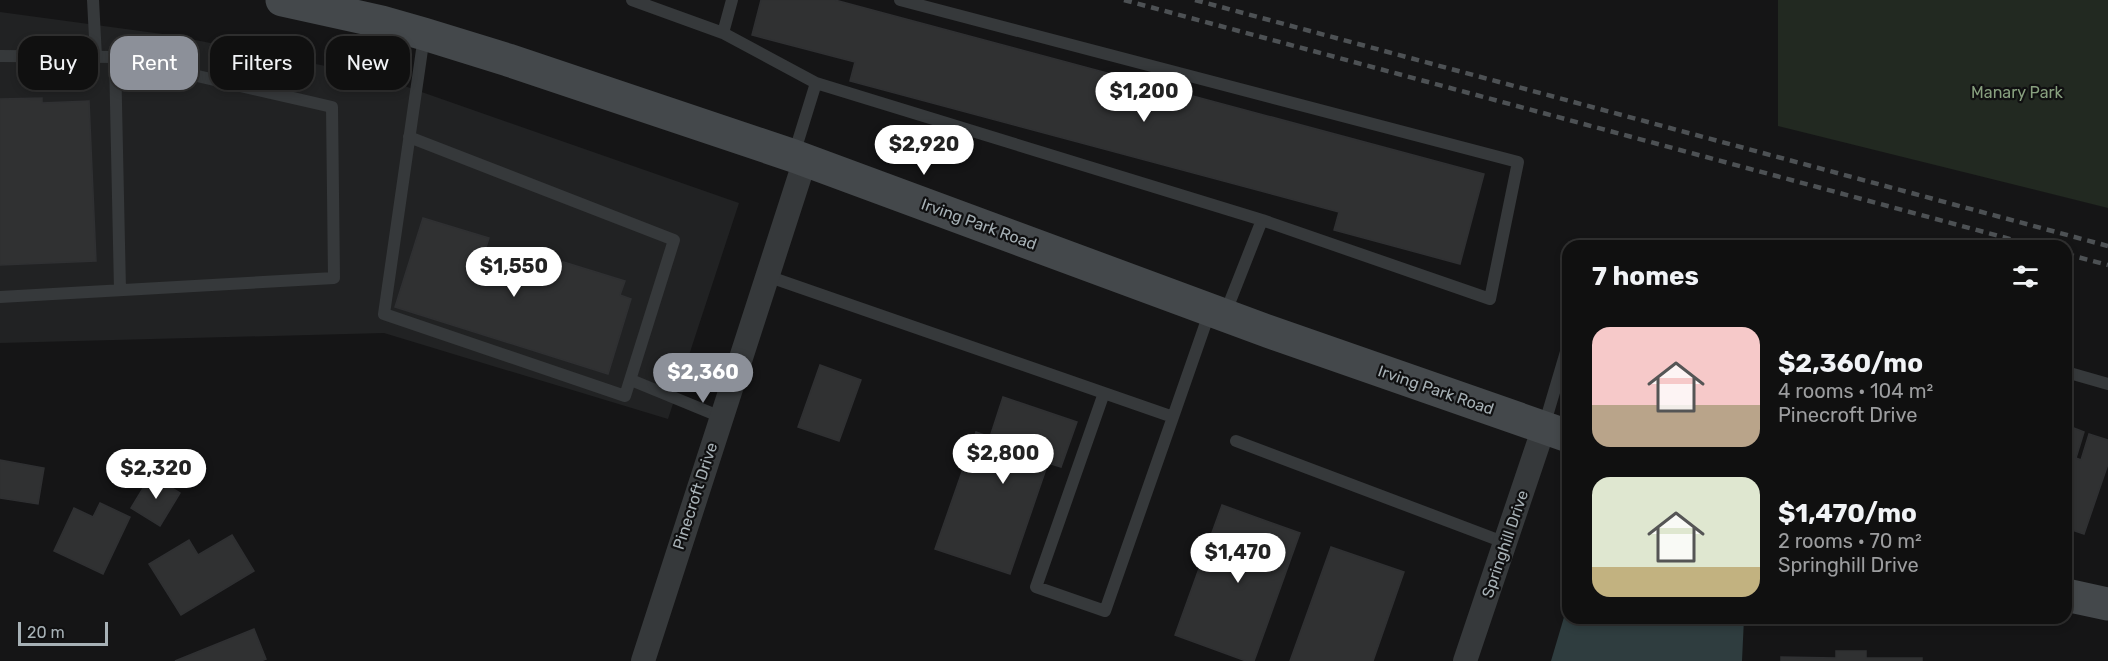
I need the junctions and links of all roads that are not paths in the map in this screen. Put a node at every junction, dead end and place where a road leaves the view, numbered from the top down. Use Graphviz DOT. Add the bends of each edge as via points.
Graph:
graph roads {
  1 [pos="93,0"];
  2 [pos="282,0"];
  3 [pos="632,0"];
  4 [pos="732,0"];
  5 [pos="900,0"];
  6 [pos="723,33"];
  7 [pos="424,34"];
  8 [pos="95,36"];
  9 [pos="0,56"];
  10 [pos="18,56"];
  11 [pos="198,76"];
  12 [pos="816,83"];
  13 [pos="116,90"];
  14 [pos="409,137"];
  15 [pos="799,158"];
  16 [pos="1262,220"];
  17 [pos="767,276"];
  18 [pos="120,290"];
  19 [pos="0,297"];
  20 [pos="1218,312"];
  21 [pos="2072,374"];
  22 [pos="631,380"];
  23 [pos="2108,384"];
  24 [pos="1562,388"];
  25 [pos="1104,393"];
  26 [pos="721,417"];
  27 [pos="1173,417"];
  28 [pos="1556,431"];
  29 [pos="1236,441"];
  30 [pos="1506,543"];
  31 [pos="2072,596"];
  32 [pos="2108,604"];
  33 [pos="643,661"];
  34 [pos="1465,661"];
  1 -- 8 [label="lane"];
  2 -- 7 [label="main road, Irving Park Road"];
  3 -- 6 [label="lane"];
  4 -- 6 [label="lane"];
  5 -- 16 [label="lane" via="1518,162 1490,299"];
  6 -- 12 [label="lane"];
  7 -- 14 [label="lane"];
  7 -- 15 [label="main road, Irving Park Road"];
  9 -- 10 [label="lane"];
  11 -- 18 [label="lane" via="332,107 334,278"];
  12 -- 15 [label="lane"];
  12 -- 16 [label="lane"];
  13 -- 18 [label="lane"];
  14 -- 22 [label="lane" via="674,240"];
  14 -- 22 [label="lane" via="384,314 625,396"];
  15 -- 17 [label="street, Pinecroft Drive"];
  15 -- 20 [label="main road, Irving Park Road"];
  16 -- 20 [label="lane"];
  17 -- 25 [label="lane"];
  17 -- 26 [label="street, Pinecroft Drive"];
  18 -- 19 [label="lane"];
  20 -- 27 [label="lane"];
  20 -- 28 [label="main road, Irving Park Road"];
  21 -- 23 [label="lane"];
  22 -- 26 [label="lane"];
  24 -- 28 [label="lane"];
  25 -- 27 [label="lane"];
  25 -- 27 [label="lane" via="1036,587 1046,591 1105,611"];
  26 -- 33 [label="street, Pinecroft Drive"];
  28 -- 30 [label="street, Springhill Drive"];
  29 -- 30 [label="lane"];
  30 -- 34 [label="street, Springhill Drive"];
  31 -- 32 [label="main road"];
}
